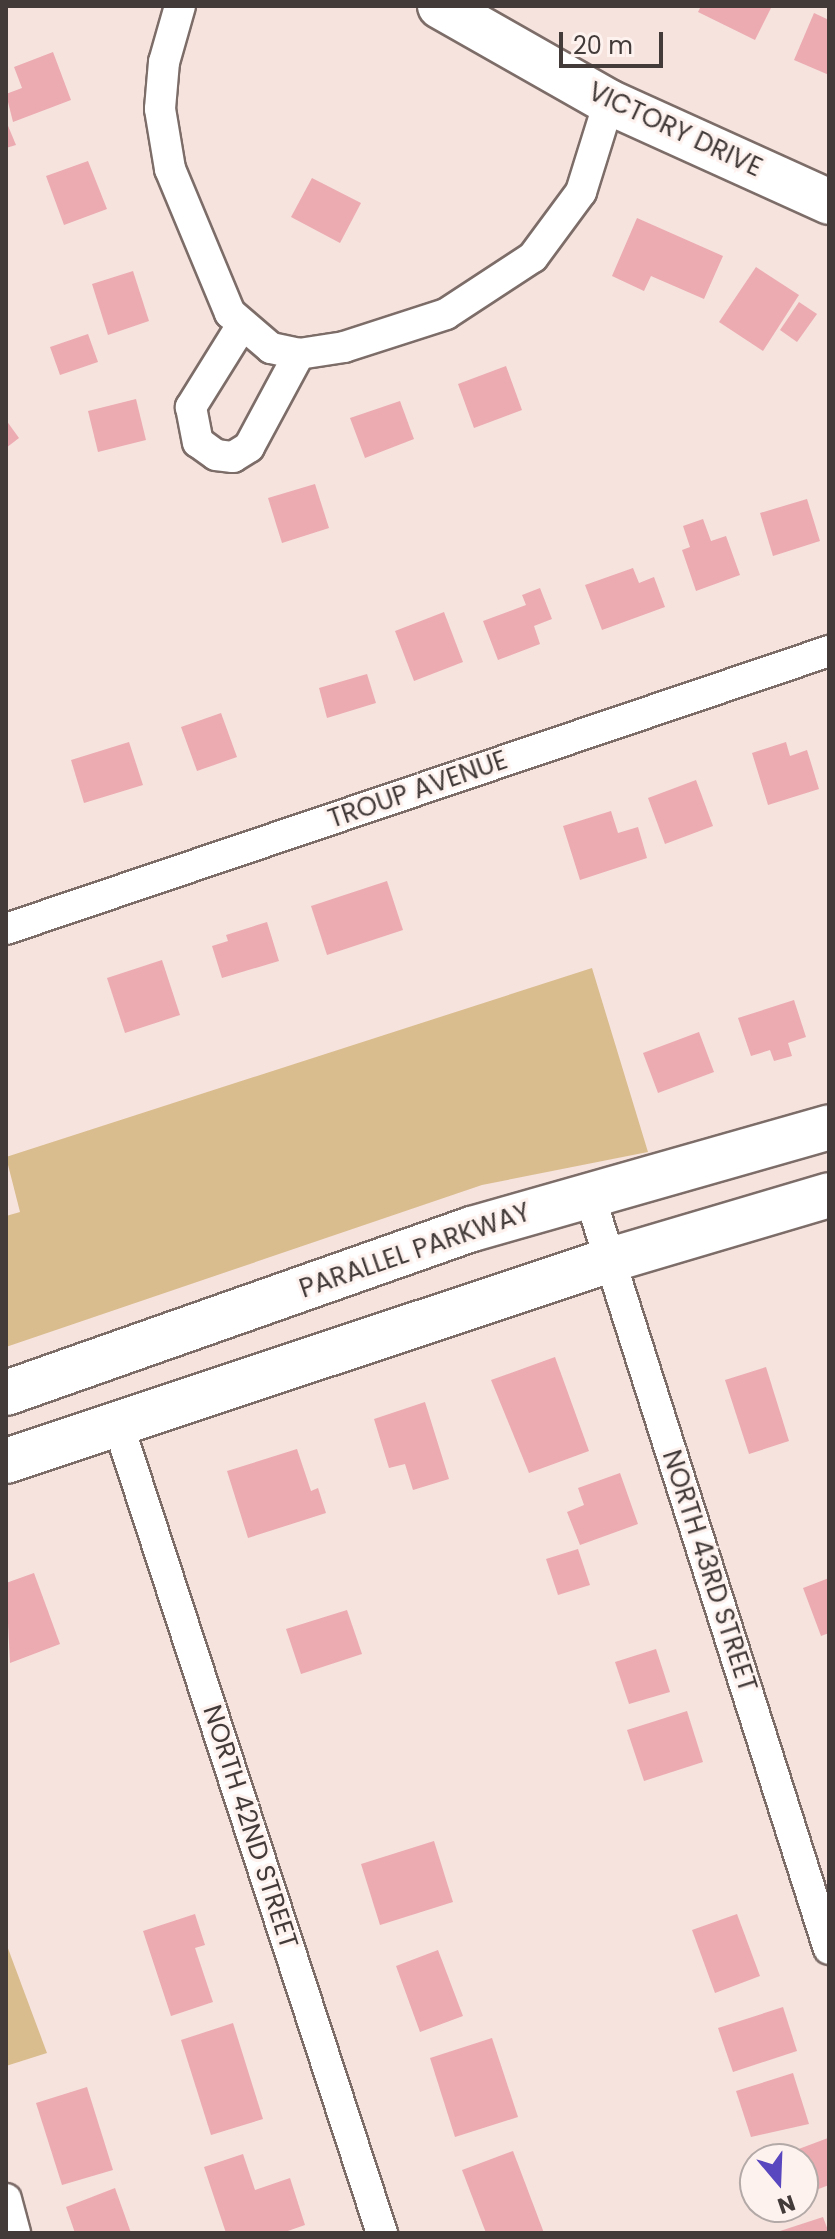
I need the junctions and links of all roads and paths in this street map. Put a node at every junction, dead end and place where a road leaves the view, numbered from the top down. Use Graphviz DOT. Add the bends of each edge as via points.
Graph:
graph roads {
  1 [pos="180,6"];
  2 [pos="440,6"];
  3 [pos="609,102"];
  4 [pos="829,202"];
  5 [pos="242,325"];
  6 [pos="285,351"];
  7 [pos="829,651"];
  8 [pos="6,929"];
  9 [pos="829,1127"];
  10 [pos="589,1194"];
  11 [pos="829,1195"];
  12 [pos="610,1260"];
  13 [pos="6,1393"];
  14 [pos="117,1421"];
  15 [pos="6,1461"];
  16 [pos="829,1949"];
  17 [pos="6,2199"];
  18 [pos="15,2233"];
  19 [pos="382,2233"];
  1 -- 5 [label="street" via="164,62 160,109 170,169 230,313"];
  2 -- 3 [label="main road, VICTORY DRIVE"];
  3 -- 4 [label="main road, VICTORY DRIVE"];
  3 -- 6 [label="street" via="581,192 533,257 446,314 344,347"];
  5 -- 6 [label="street"];
  5 -- 6 [label="street" via="191,407 198,442 216,455 233,457 249,447"];
  7 -- 8 [label="street, TROUP AVENUE"];
  9 -- 10 [label="main road, PARALLEL PARKWAY"];
  10 -- 12 [label="street, NORTH 43RD STREET"];
  10 -- 13 [label="main road, PARALLEL PARKWAY" via="472,1229"];
  11 -- 12 [label="main road"];
  12 -- 14 [label="main road"];
  12 -- 16 [label="street, NORTH 43RD STREET"];
  14 -- 15 [label="main road"];
  14 -- 19 [label="street, NORTH 42ND STREET"];
  17 -- 18 [label="street"];
}
